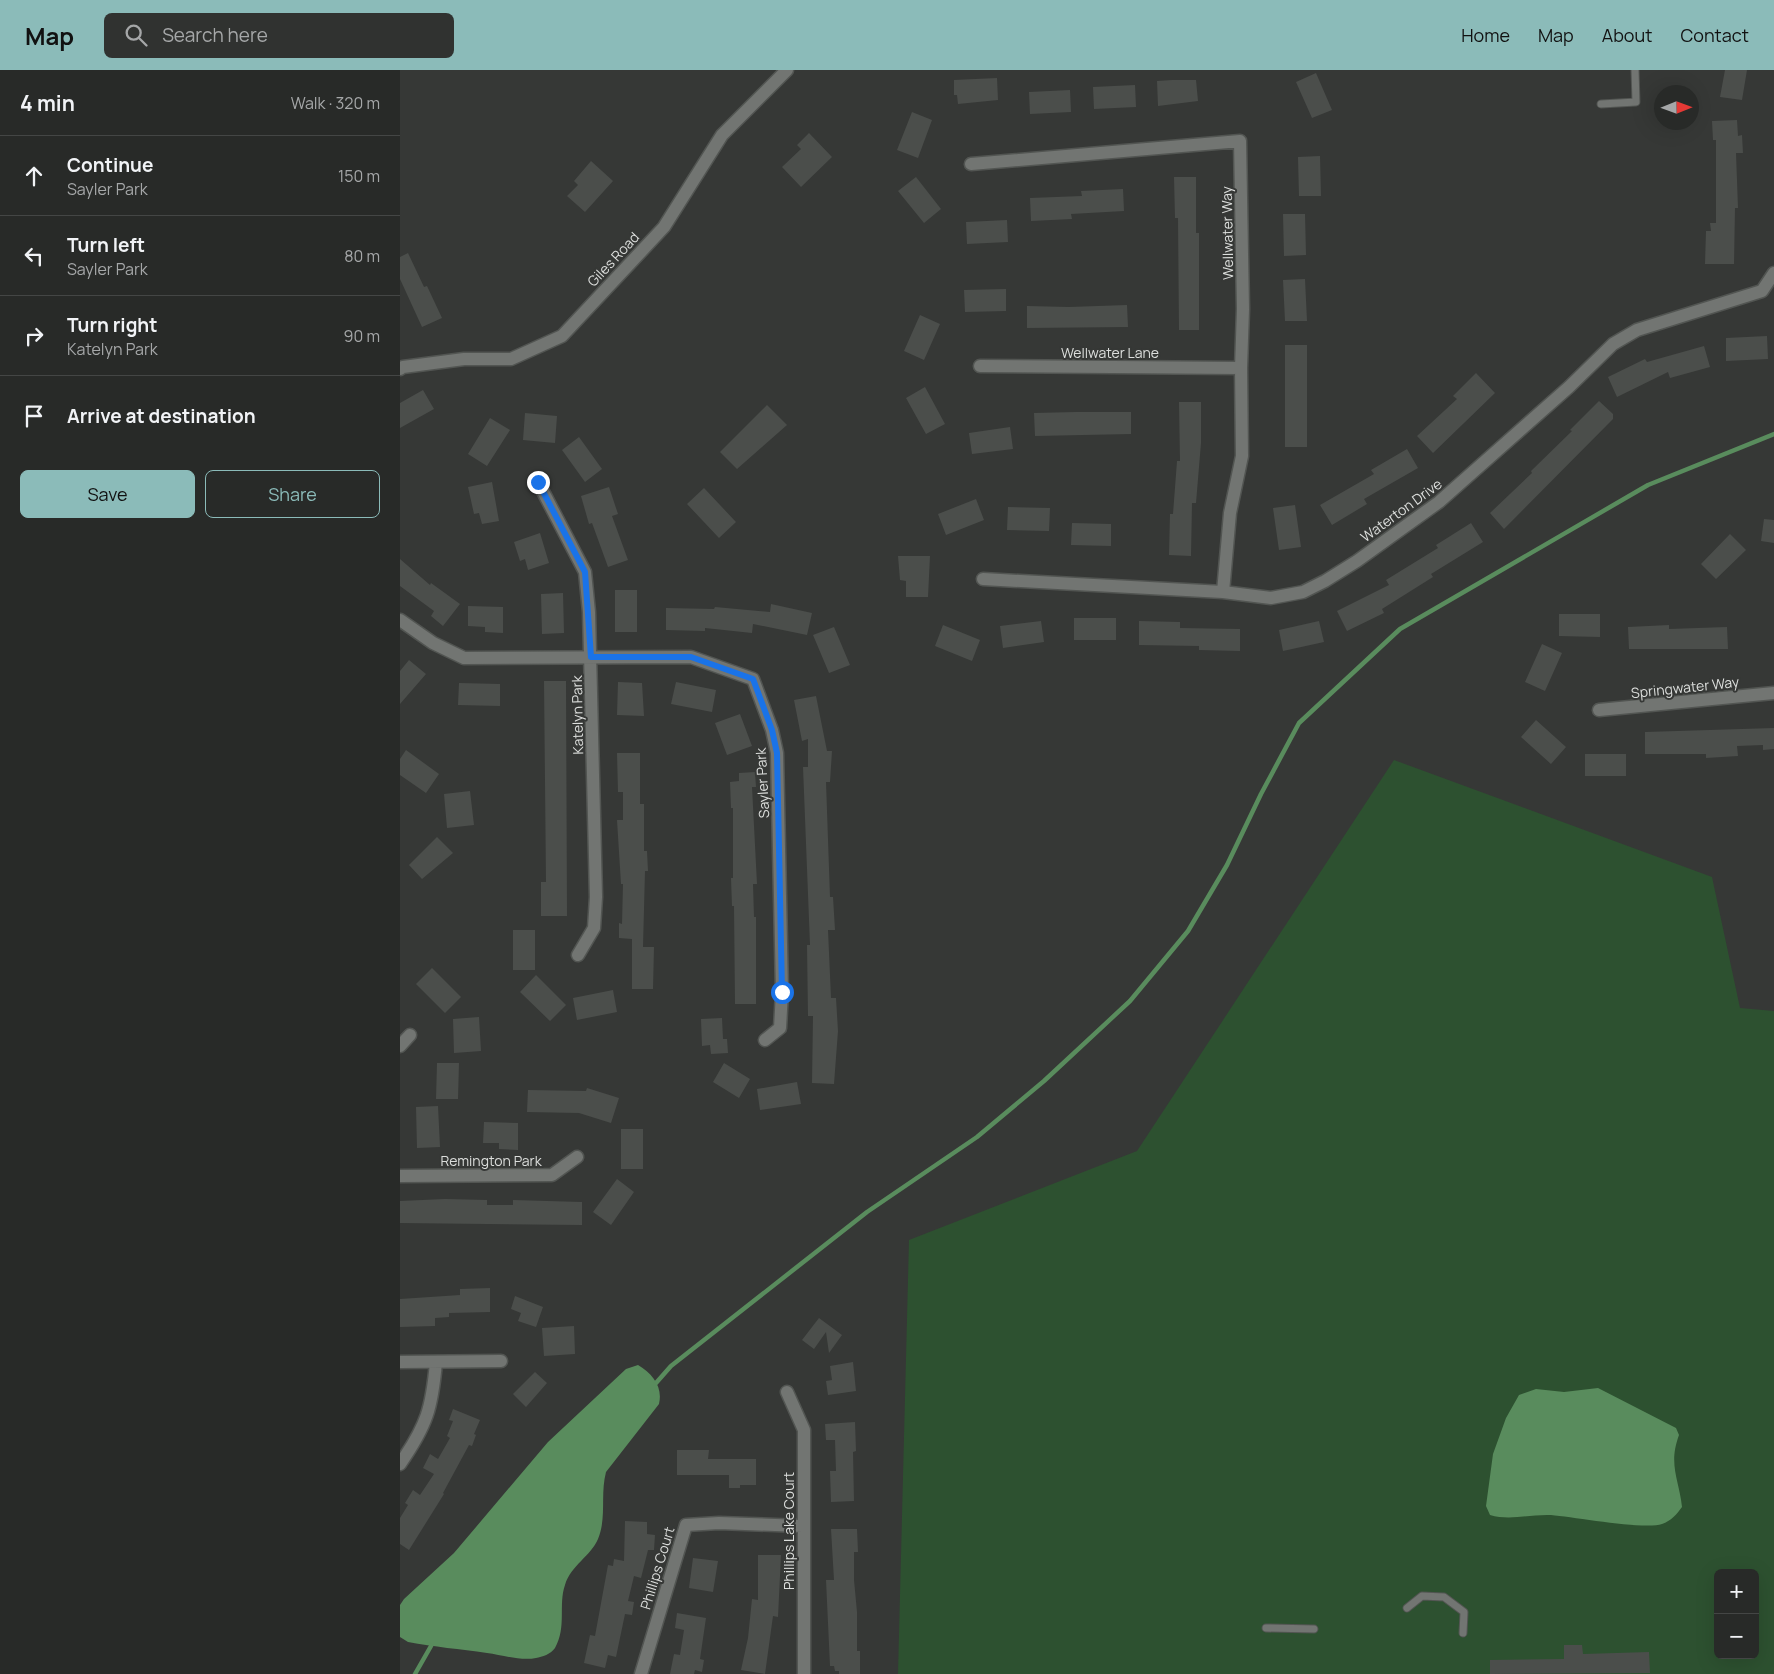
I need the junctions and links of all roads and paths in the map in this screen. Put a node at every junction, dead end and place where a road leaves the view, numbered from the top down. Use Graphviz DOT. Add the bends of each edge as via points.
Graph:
graph roads {
  1 [pos="787,70"];
  2 [pos="1635,70"];
  3 [pos="1601,104"];
  4 [pos="971,164"];
  5 [pos="1774,273"];
  6 [pos="401,366"];
  7 [pos="980,366"];
  8 [pos="1241,368"];
  9 [pos="538,482"];
  10 [pos="983,579"];
  11 [pos="1223,592"];
  12 [pos="402,625"];
  13 [pos="591,657"];
  14 [pos="1774,693"];
  15 [pos="1599,710"];
  16 [pos="578,955"];
  17 [pos="410,1035"];
  18 [pos="765,1040"];
  19 [pos="400,1046"];
  20 [pos="577,1157"];
  21 [pos="400,1176"];
  22 [pos="400,1362"];
  23 [pos="436,1362"];
  24 [pos="501,1362"];
  25 [pos="787,1392"];
  26 [pos="400,1464"];
  27 [pos="802,1526"];
  28 [pos="1406,1608"];
  29 [pos="1266,1628"];
  30 [pos="1314,1628"];
  31 [pos="1463,1633"];
  32 [pos="641,1674"];
  33 [pos="804,1674"];
  1 -- 6 [label="street, Giles Road" via="722,134 664,227 562,336 511,359 464,359"];
  2 -- 3 [label="lane" via="1636,102"];
  4 -- 8 [label="street, Wellwater Way" via="1240,141"];
  5 -- 11 [label="street, Waterton Drive" via="1762,291 1637,330 1613,344 1468,479 1414,521 1325,582 1303,592 1271,598"];
  7 -- 8 [label="street, Wellwater Lane"];
  8 -- 11 [label="street, Wellwater Way" via="1242,456 1230,513"];
  9 -- 13 [label="street, Katelyn Park" via="585,572"];
  10 -- 11 [label="street, Waterton Drive"];
  12 -- 13 [label="street, Sayler Park" via="464,658"];
  13 -- 16 [label="street, Katelyn Park" via="594,928"];
  13 -- 18 [label="street, Sayler Park" via="691,657 753,679 777,753 782,992 780,1028"];
  14 -- 15 [label="street, Springwater Way"];
  17 -- 19 [label="street"];
  20 -- 21 [label="street, Remington Park" via="552,1175"];
  22 -- 23 [label="street"];
  23 -- 24 [label="street"];
  23 -- 26 [label="street" via="427,1420"];
  25 -- 27 [label="street, Phillips Lake Court" via="804,1430"];
  27 -- 32 [label="street, Phillips Court" via="686,1525"];
  27 -- 33 [label="street, Phillips Lake Court"];
  28 -- 31 [label="lane" via="1422,1596 1444,1597 1464,1612"];
  29 -- 30 [label="lane"];
}
